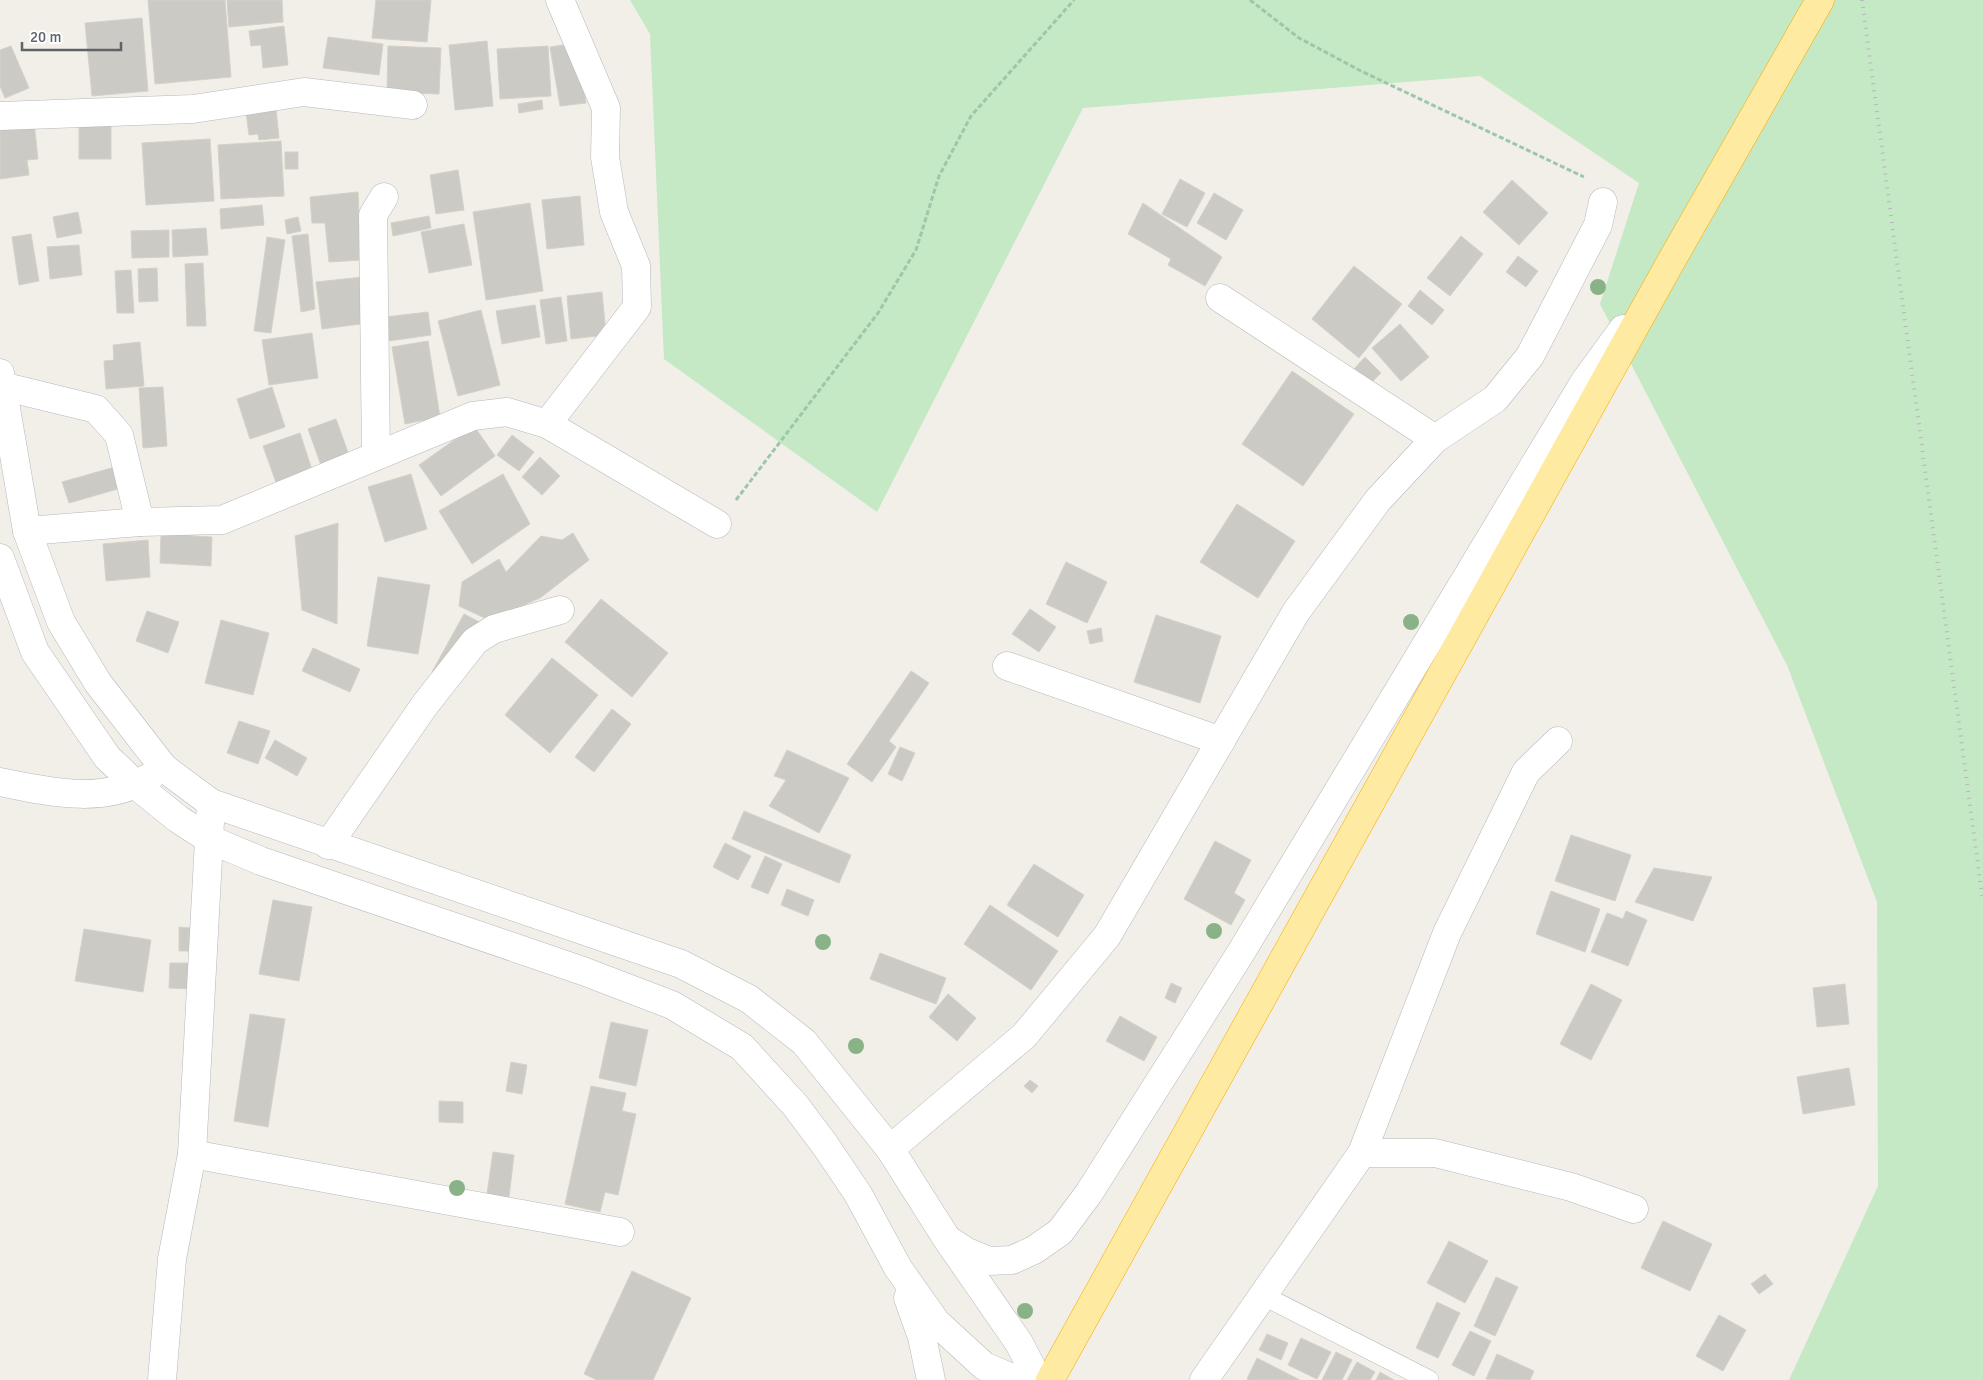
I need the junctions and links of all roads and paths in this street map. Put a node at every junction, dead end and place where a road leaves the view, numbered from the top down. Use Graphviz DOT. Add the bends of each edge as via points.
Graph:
graph roads {
  1 [pos="560,0"];
  2 [pos="1074,0"];
  3 [pos="1250,0"];
  4 [pos="1820,0"];
  5 [pos="413,106"];
  6 [pos="0,116"];
  7 [pos="384,197"];
  8 [pos="1603,202"];
  9 [pos="1669,266"];
  10 [pos="1220,298"];
  11 [pos="1,380"];
  12 [pos="548,424"];
  13 [pos="1435,438"];
  14 [pos="376,455"];
  15 [pos="140,522"];
  16 [pos="717,524"];
  17 [pos="27,531"];
  18 [pos="0,558"];
  19 [pos="560,610"];
  20 [pos="1007,666"];
  21 [pos="1221,741"];
  22 [pos="1558,741"];
  23 [pos="164,768"];
  24 [pos="0,782"];
  25 [pos="136,785"];
  26 [pos="211,803"];
  27 [pos="209,839"];
  28 [pos="328,845"];
  29 [pos="890,1149"];
  30 [pos="1362,1153"];
  31 [pos="192,1154"];
  32 [pos="1634,1209"];
  33 [pos="620,1232"];
  34 [pos="947,1239"];
  35 [pos="898,1268"];
  36 [pos="1262,1295"];
  37 [pos="162,1380"];
  38 [pos="931,1380"];
  39 [pos="1017,1380"];
  40 [pos="1038,1380"];
  41 [pos="1050,1380"];
  42 [pos="1204,1380"];
  43 [pos="1429,1380"];
  1 -- 12 [label="street" via="606,108 605,157 614,212 636,266 638,307"];
  2 -- 16 [label="path" via="971,116 939,176 916,250 878,313"];
  3 -- 8 [label="path" via="1299,38 1595,182"];
  4 -- 9 [label="highway"];
  5 -- 6 [label="street" via="304,92 193,109"];
  7 -- 14 [label="street" via="373,215"];
  8 -- 13 [label="street" via="1598,225 1530,356 1495,399"];
  9 -- 34 [label="street" via="1580,390 1240,954 1089,1193 1060,1232 1012,1260 989,1261"];
  9 -- 41 [label="highway"];
  10 -- 13 [label="street"];
  11 -- 15 [label="street" via="96,409 119,435"];
  11 -- 17 [label="street"];
  12 -- 14 [label="street" via="507,412 473,416"];
  12 -- 16 [label="street"];
  13 -- 21 [label="street" via="1378,500 1296,612"];
  14 -- 15 [label="street" via="222,520"];
  15 -- 17 [label="street"];
  17 -- 23 [label="street" via="61,622 98,683"];
  18 -- 25 [label="street" via="35,652 107,757"];
  19 -- 28 [label="street" via="494,629 475,641 424,706"];
  20 -- 21 [label="street"];
  21 -- 29 [label="street" via="1107,936 1074,978 1024,1036"];
  22 -- 30 [label="street" via="1526,772 1447,933"];
  23 -- 25 [label="street"];
  23 -- 26 [label="street"];
  24 -- 25 [label="street" via="58,794 110,794"];
  25 -- 27 [label="street"];
  26 -- 27 [label="street"];
  26 -- 28 [label="street"];
  27 -- 31 [label="street"];
  27 -- 35 [label="street" via="261,861 584,971 672,1005 742,1047 795,1104 825,1145 858,1194"];
  28 -- 29 [label="street" via="681,964 749,999 804,1042"];
  29 -- 34 [label="street"];
  30 -- 32 [label="street" via="1436,1153 1570,1187"];
  30 -- 36 [label="street"];
  31 -- 33 [label="street"];
  31 -- 37 [label="street" via="172,1259"];
  34 -- 40 [label="street" via="1019,1344"];
  35 -- 38 [label="street" via="922,1338"];
  35 -- 39 [label="street" via="936,1322 984,1366"];
  36 -- 42 [label="street"];
  36 -- 43 [label="lane"];
}
